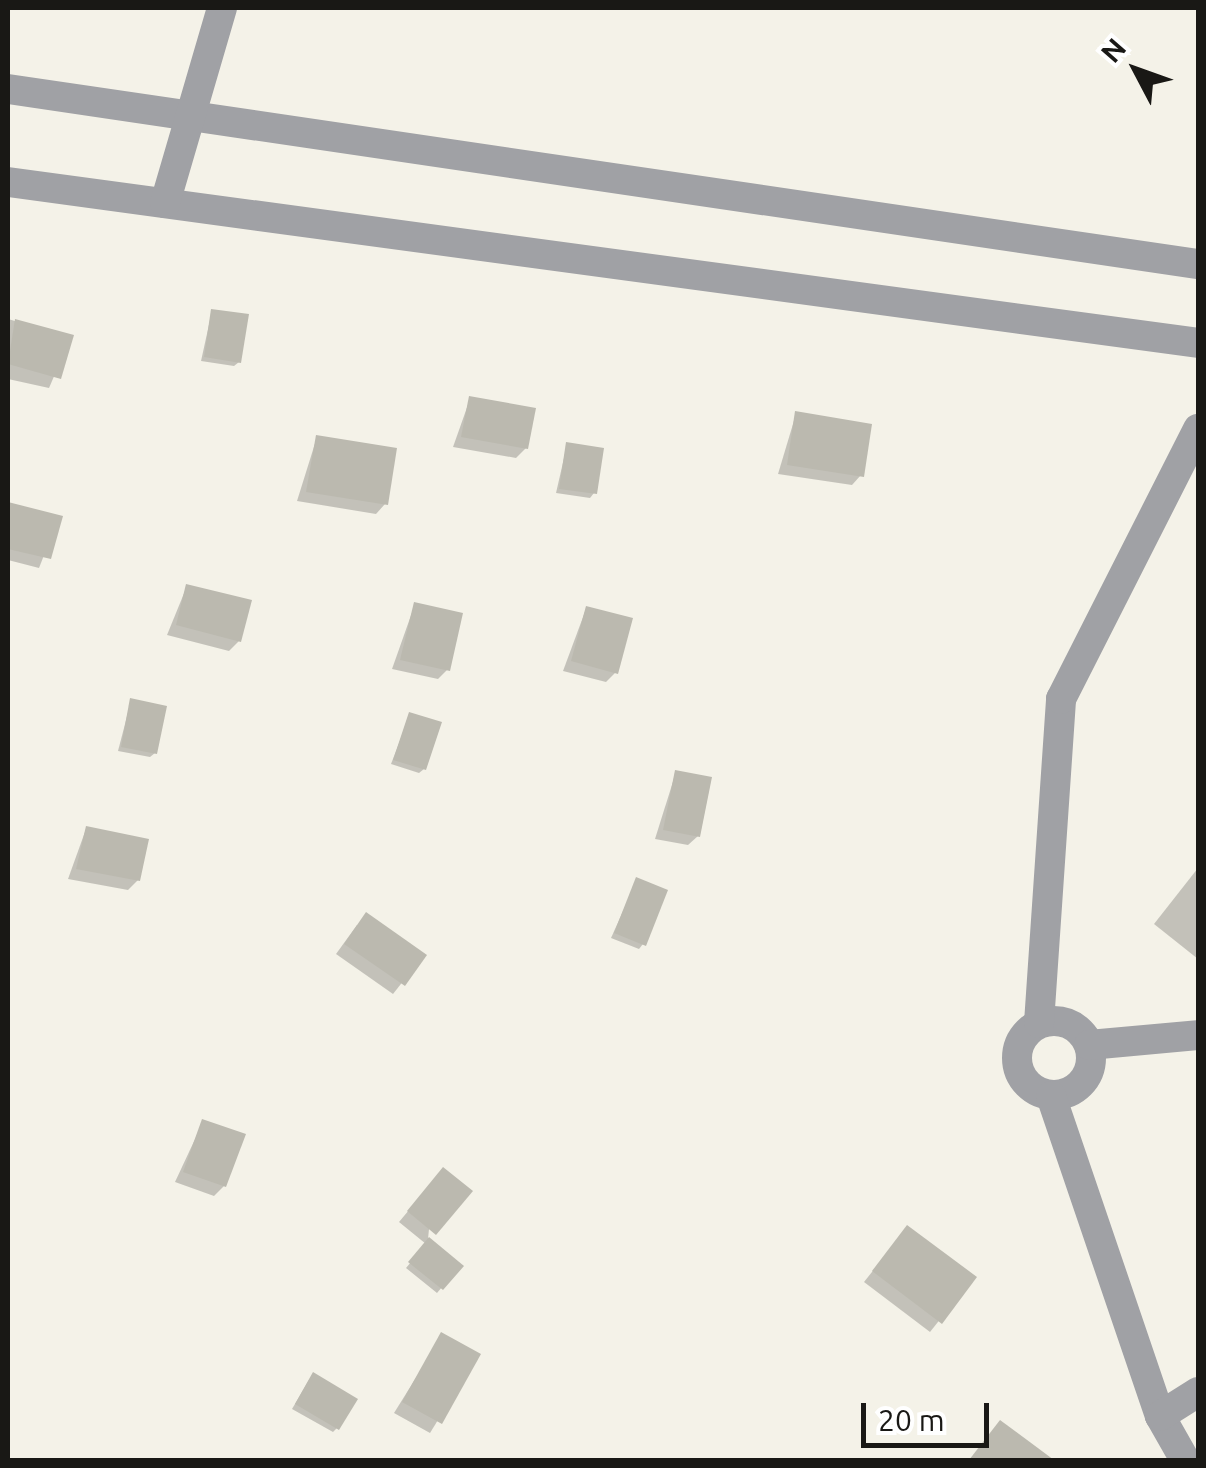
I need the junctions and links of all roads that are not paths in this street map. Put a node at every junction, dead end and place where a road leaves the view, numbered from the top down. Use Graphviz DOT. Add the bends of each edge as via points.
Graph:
graph roads {
  1 [pos="222,8"];
  2 [pos="8,89"];
  3 [pos="187,116"];
  4 [pos="8,182"];
  5 [pos="164,203"];
  6 [pos="1198,264"];
  7 [pos="1198,342"];
  8 [pos="1198,429"];
  9 [pos="1040,1023"];
  10 [pos="1198,1035"];
  11 [pos="1090,1045"];
  12 [pos="1052,1096"];
  13 [pos="1198,1392"];
  14 [pos="1160,1416"];
  15 [pos="1185,1460"];
  1 -- 3 [label="street"];
  2 -- 3 [label="street"];
  3 -- 5 [label="street"];
  3 -- 6 [label="street"];
  4 -- 5 [label="street"];
  5 -- 7 [label="street"];
  8 -- 9 [label="street" via="1061,699"];
  9 -- 11 [label="street" via="1074,1026"];
  9 -- 12 [label="street" via="1021,1040 1016,1065 1028,1086"];
  10 -- 11 [label="street"];
  11 -- 12 [label="street" via="1085,1080"];
  12 -- 14 [label="street"];
  13 -- 14 [label="street"];
  14 -- 15 [label="street"];
}
